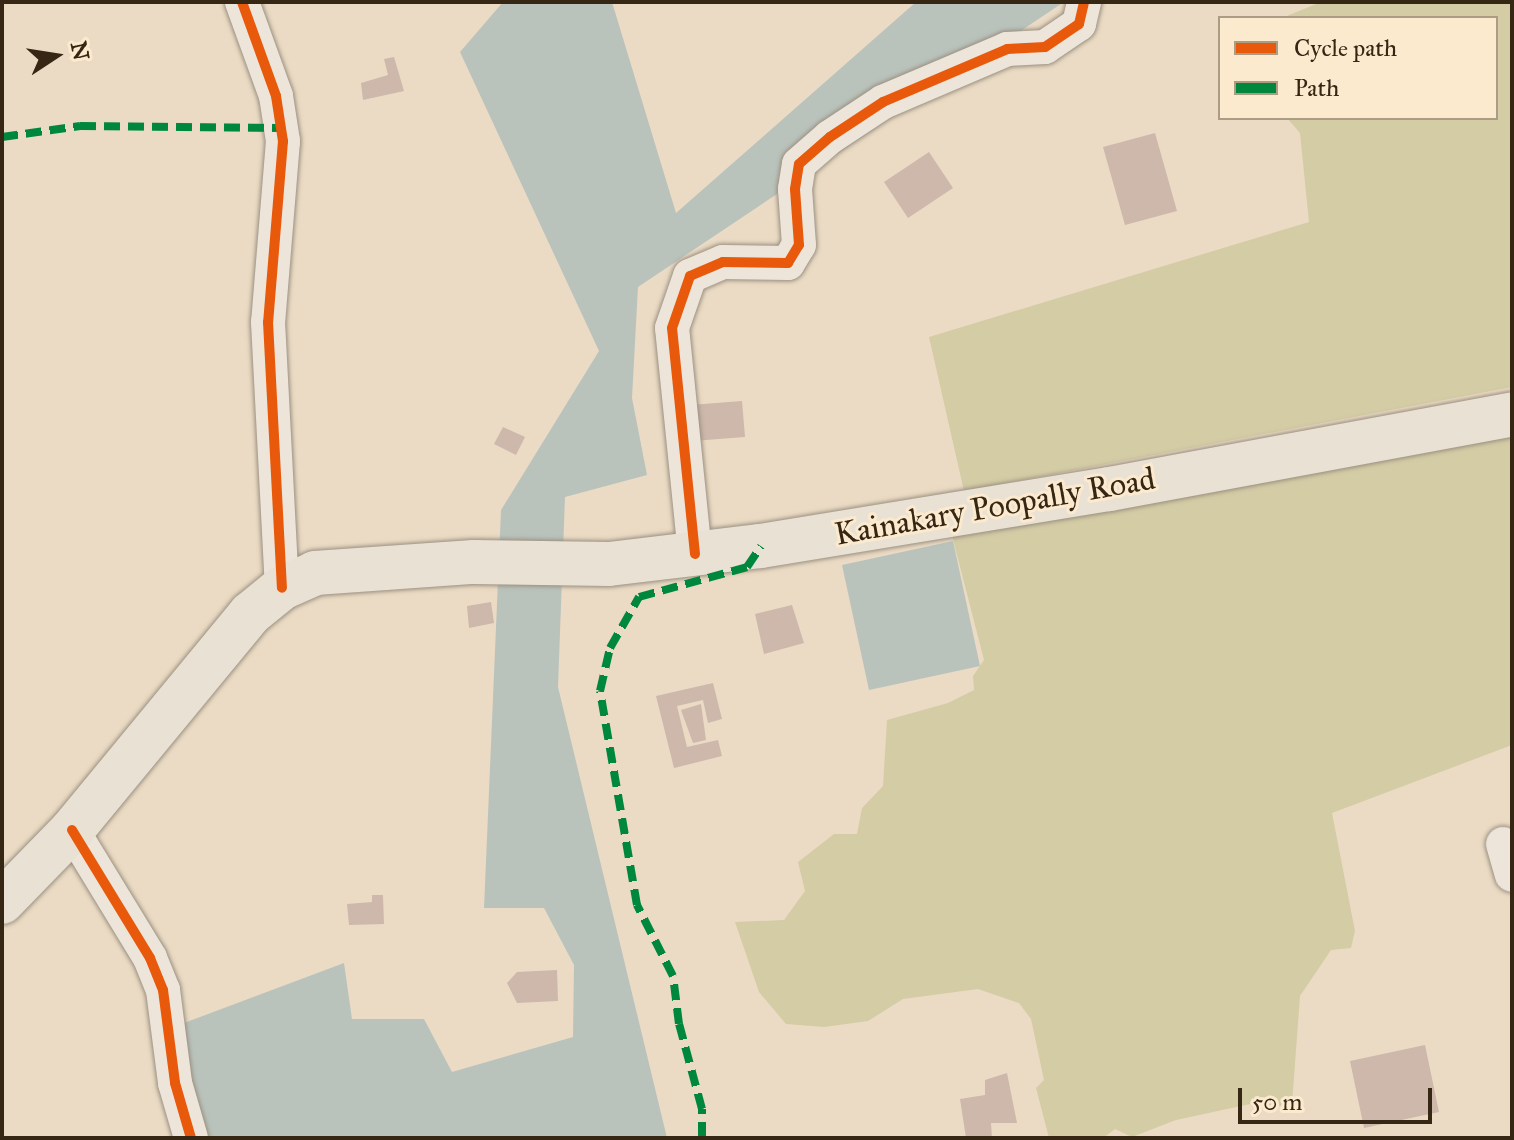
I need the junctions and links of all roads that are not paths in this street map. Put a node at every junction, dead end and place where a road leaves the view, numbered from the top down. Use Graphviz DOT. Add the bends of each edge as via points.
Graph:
graph roads {
  1 [pos="242,2"];
  2 [pos="1084,2"];
  3 [pos="1512,414"];
  4 [pos="695,554"];
  5 [pos="282,588"];
  6 [pos="72,830"];
  7 [pos="2,902"];
  8 [pos="191,1138"];
  1 -- 5 [label="street" via="276,96 283,141 268,322"];
  2 -- 4 [label="street" via="1079,24 1045,47 1007,49 913,88 830,137 799,164 799,245 788,263 723,262 690,276 672,328"];
  3 -- 4 [label="main road, Kainakary Poopally Road" via="1109,489"];
  4 -- 5 [label="main road, Kainakary Poopally Road" via="609,564 474,562 315,573"];
  5 -- 6 [label="main road, Kainakary Poopally Road" via="250,614"];
  6 -- 7 [label="main road, Kainakary Poopally Road"];
  6 -- 8 [label="street" via="150,958 163,990 175,1083"];
}
